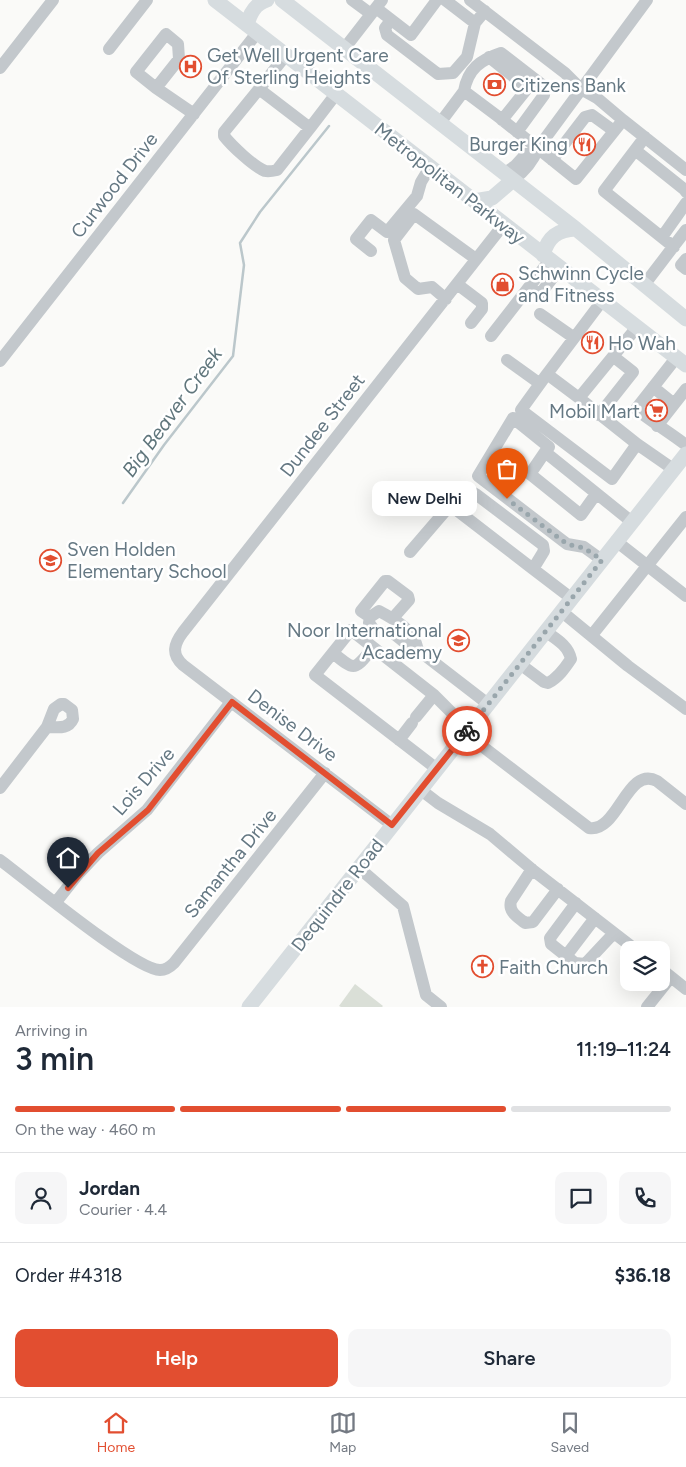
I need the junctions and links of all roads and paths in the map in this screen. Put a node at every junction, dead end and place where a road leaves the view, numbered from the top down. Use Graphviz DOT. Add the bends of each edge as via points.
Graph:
graph roads {
  1 [pos="53,0"];
  2 [pos="147,0"];
  3 [pos="215,0"];
  4 [pos="267,0"];
  5 [pos="437,0"];
  6 [pos="445,0"];
  7 [pos="470,0"];
  8 [pos="648,0"];
  9 [pos="355,1"];
  10 [pos="287,2"];
  11 [pos="376,8"];
  12 [pos="484,11"];
  13 [pos="391,20"];
  14 [pos="476,23"];
  15 [pos="252,29"];
  16 [pos="411,35"];
  17 [pos="402,47"];
  18 [pos="109,49"];
  19 [pos="344,49"];
  20 [pos="286,55"];
  21 [pos="489,57"];
  22 [pos="0,68"];
  23 [pos="156,88"];
  24 [pos="259,89"];
  25 [pos="581,89"];
  26 [pos="464,91"];
  27 [pos="336,94"];
  28 [pos="194,114"];
  29 [pos="502,120"];
  30 [pos="623,120"];
  31 [pos="440,123"];
  32 [pos="310,128"];
  33 [pos="614,131"];
  34 [pos="517,132"];
  35 [pos="645,136"];
  36 [pos="538,148"];
  37 [pos="635,150"];
  38 [pos="552,160"];
  39 [pos="430,167"];
  40 [pos="686,170"];
  41 [pos="509,177"];
  42 [pos="686,192"];
  43 [pos="474,201"];
  44 [pos="686,203"];
  45 [pos="504,224"];
  46 [pos="576,229"];
  47 [pos="686,230"];
  48 [pos="662,237"];
  49 [pos="674,247"];
  50 [pos="371,251"];
  51 [pos="476,259"];
  52 [pos="686,259"];
  53 [pos="551,261"];
  54 [pos="686,269"];
  55 [pos="457,284"];
  56 [pos="644,284"];
  57 [pos="446,298"];
  58 [pos="602,301"];
  59 [pos="540,314"];
  60 [pos="686,319"];
  61 [pos="471,323"];
  62 [pos="637,327"];
  63 [pos="491,336"];
  64 [pos="573,337"];
  65 [pos="614,357"];
  66 [pos="683,359"];
  67 [pos="0,360"];
  68 [pos="507,360"];
  69 [pos="543,379"];
  70 [pos="653,387"];
  71 [pos="686,389"];
  72 [pos="579,398"];
  73 [pos="674,404"];
  74 [pos="600,415"];
  75 [pos="657,426"];
  76 [pos="637,444"];
  77 [pos="686,445"];
  78 [pos="545,452"];
  79 [pos="686,454"];
  80 [pos="674,470"];
  81 [pos="596,494"];
  82 [pos="450,505"];
  83 [pos="686,517"];
  84 [pos="632,522"];
  85 [pos="616,541"];
  86 [pos="410,552"];
  87 [pos="602,560"];
  88 [pos="648,566"];
  89 [pos="533,569"];
  90 [pos="686,596"];
  91 [pos="572,598"];
  92 [pos="562,611"];
  93 [pos="370,617"];
  94 [pos="393,618"];
  95 [pos="545,631"];
  96 [pos="592,636"];
  97 [pos="373,648"];
  98 [pos="418,650"];
  99 [pos="174,652"];
  100 [pos="333,653"];
  101 [pos="520,664"];
  102 [pos="434,695"];
  103 [pos="232,702"];
  104 [pos="488,704"];
  105 [pos="686,709"];
  106 [pos="47,727"];
  107 [pos="467,730"];
  108 [pos="399,740"];
  109 [pos="437,769"];
  110 [pos="325,773"];
  111 [pos="0,788"];
  112 [pos="421,790"];
  113 [pos="686,804"];
  114 [pos="392,825"];
  115 [pos="0,860"];
  116 [pos="359,868"];
  117 [pos="532,869"];
  118 [pos="558,889"];
  119 [pos="56,902"];
  120 [pos="576,903"];
  121 [pos="595,918"];
  122 [pos="614,933"];
  123 [pos="624,941"];
  124 [pos="566,956"];
  125 [pos="670,976"];
  126 [pos="686,989"];
  127 [pos="656,991"];
  128 [pos="249,1007"];
  129 [pos="441,1007"];
  130 [pos="647,1007"];
  1 -- 22 [label="street"];
  2 -- 18 [label="street"];
  3 -- 15 [label="main road, Metropolitan Parkway"];
  4 -- 15 [label="main road" via="252,11"];
  5 -- 16 [label="street"];
  6 -- 14 [label="street"];
  7 -- 12 [label="street"];
  8 -- 25 [label="street"];
  9 -- 11 [label="street"];
  10 -- 19 [label="main road"];
  11 -- 13 [label="street"];
  11 -- 19 [label="street"];
  12 -- 14 [label="street"];
  12 -- 25 [label="street"];
  13 -- 16 [label="street"];
  13 -- 17 [label="street" via="385,28 387,35"];
  14 -- 17 [label="street" via="467,57 453,73 438,74"];
  15 -- 20 [label="main road, Metropolitan Parkway"];
  15 -- 28 [label="street, Curwood Drive"];
  16 -- 17 [label="street"];
  19 -- 31 [label="main road"];
  20 -- 24 [label="street"];
  20 -- 27 [label="main road, Metropolitan Parkway"];
  21 -- 26 [label="street" via="480,62 466,79"];
  21 -- 29 [label="street" via="526,86"];
  21 -- 34 [label="street" via="501,53 545,87 544,95"];
  23 -- 28 [label="street"];
  24 -- 32 [label="street"];
  24 -- 32 [label="street" via="224,132 224,136 251,162 264,171 277,170"];
  25 -- 30 [label="street" via="598,98"];
  25 -- 36 [label="street"];
  26 -- 29 [label="street"];
  26 -- 31 [label="street"];
  27 -- 32 [label="street"];
  27 -- 39 [label="main road, Metropolitan Parkway"];
  28 -- 67 [label="street, Curwood Drive"];
  29 -- 34 [label="street"];
  30 -- 33 [label="street"];
  30 -- 35 [label="street"];
  31 -- 41 [label="main road"];
  33 -- 38 [label="street" via="592,115 585,117"];
  33 -- 38 [label="street" via="576,179"];
  34 -- 36 [label="street"];
  35 -- 37 [label="street"];
  35 -- 40 [label="street"];
  36 -- 38 [label="street"];
  36 -- 41 [label="street" via="523,173"];
  37 -- 42 [label="street"];
  37 -- 48 [label="street" via="604,191"];
  39 -- 43 [label="main road, Metropolitan Parkway"];
  39 -- 50 [label="street" via="416,196 387,232 371,220 356,239"];
  41 -- 43 [label="main road" via="492,198"];
  41 -- 46 [label="main road"];
  43 -- 45 [label="main road, Metropolitan Parkway"];
  44 -- 48 [label="street"];
  45 -- 51 [label="street, Dundee Street"];
  45 -- 53 [label="main road, Metropolitan Parkway"];
  46 -- 53 [label="main road" via="553,235 546,246"];
  46 -- 56 [label="main road"];
  47 -- 49 [label="street"];
  48 -- 49 [label="street"];
  49 -- 56 [label="street"];
  51 -- 55 [label="street, Dundee Street"];
  51 -- 57 [label="street" via="414,214 394,240 405,278 418,290 432,287"];
  52 -- 54 [label="street" via="681,265"];
  53 -- 58 [label="main road, Metropolitan Parkway"];
  53 -- 63 [label="street"];
  55 -- 57 [label="street, Dundee Street"];
  55 -- 61 [label="street" via="482,304 482,309"];
  56 -- 60 [label="main road"];
  57 -- 99 [label="street, Dundee Street" via="183,632"];
  58 -- 62 [label="main road, Metropolitan Parkway"];
  58 -- 64 [label="street"];
  59 -- 64 [label="street"];
  62 -- 65 [label="street"];
  62 -- 66 [label="main road, Metropolitan Parkway"];
  64 -- 69 [label="street"];
  65 -- 72 [label="street"];
  65 -- 74 [label="street" via="633,372"];
  66 -- 70 [label="street"];
  68 -- 69 [label="street"];
  69 -- 72 [label="street"];
  69 -- 76 [label="street" via="521,410 612,479"];
  70 -- 73 [label="street"];
  70 -- 75 [label="street" via="636,409"];
  71 -- 73 [label="street"];
  72 -- 74 [label="street"];
  73 -- 75 [label="street"];
  74 -- 76 [label="street"];
  75 -- 77 [label="street"];
  76 -- 80 [label="street"];
  78 -- 81 [label="street"];
  78 -- 81 [label="street" via="530,474 581,515"];
  78 -- 87 [label="street" via="549,446 513,418 478,476 567,544 584,548"];
  79 -- 80 [label="main road, Dequindre Road"];
  80 -- 84 [label="main road, Dequindre Road"];
  81 -- 84 [label="street"];
  82 -- 86 [label="street"];
  82 -- 89 [label="street"];
  82 -- 89 [label="street" via="464,488 542,545 544,551"];
  83 -- 88 [label="street"];
  84 -- 85 [label="main road, Dequindre Road"];
  85 -- 87 [label="main road, Dequindre Road"];
  85 -- 88 [label="street"];
  87 -- 91 [label="main road, Dequindre Road"];
  88 -- 90 [label="street"];
  88 -- 96 [label="street"];
  89 -- 91 [label="street"];
  91 -- 92 [label="main road, Dequindre Road"];
  92 -- 95 [label="main road, Dequindre Road"];
  92 -- 96 [label="street"];
  93 -- 94 [label="street" via="380,612"];
  93 -- 94 [label="street" via="361,612 388,580 409,600"];
  93 -- 98 [label="street" via="369,623 375,630 393,634 413,650"];
  94 -- 98 [label="street" via="416,640"];
  95 -- 101 [label="main road, Dequindre Road"];
  95 -- 101 [label="street" via="566,646 570,654 571,659 563,671 548,683"];
  96 -- 105 [label="street"];
  97 -- 100 [label="street" via="354,667"];
  97 -- 100 [label="street" via="351,630"];
  97 -- 102 [label="street"];
  98 -- 104 [label="street"];
  99 -- 103 [label="street, Denise Drive" via="178,661"];
  100 -- 108 [label="street" via="316,675"];
  101 -- 104 [label="main road, Dequindre Road"];
  102 -- 107 [label="street"];
  102 -- 108 [label="street"];
  103 -- 110 [label="street, Denise Drive"];
  103 -- 119 [label="street, Lois Drive" via="148,810 98,853"];
  104 -- 107 [label="main road, Dequindre Road"];
  106 -- 111 [label="street"];
  107 -- 109 [label="main road, Dequindre Road"];
  107 -- 113 [label="street" via="589,828 605,823 635,785 644,779 657,781"];
  108 -- 109 [label="street"];
  109 -- 112 [label="main road, Dequindre Road"];
  110 -- 114 [label="street, Denise Drive"];
  110 -- 119 [label="street, Samantha Drive" via="174,963 166,968 160,970 145,965 121,951"];
  112 -- 114 [label="main road, Dequindre Road"];
  112 -- 117 [label="street" via="490,834"];
  114 -- 116 [label="main road, Dequindre Road"];
  115 -- 119 [label="street"];
  116 -- 128 [label="main road, Dequindre Road"];
  116 -- 129 [label="street" via="403,906 426,995"];
  117 -- 118 [label="street"];
  117 -- 118 [label="street" via="509,906 510,911 525,923 533,922"];
  118 -- 120 [label="street"];
  120 -- 121 [label="street"];
  120 -- 124 [label="street" via="550,938 551,944"];
  121 -- 122 [label="street"];
  121 -- 124 [label="street"];
  122 -- 123 [label="street"];
  122 -- 124 [label="street" via="586,964"];
  125 -- 126 [label="street"];
  127 -- 130 [label="street"];
}
